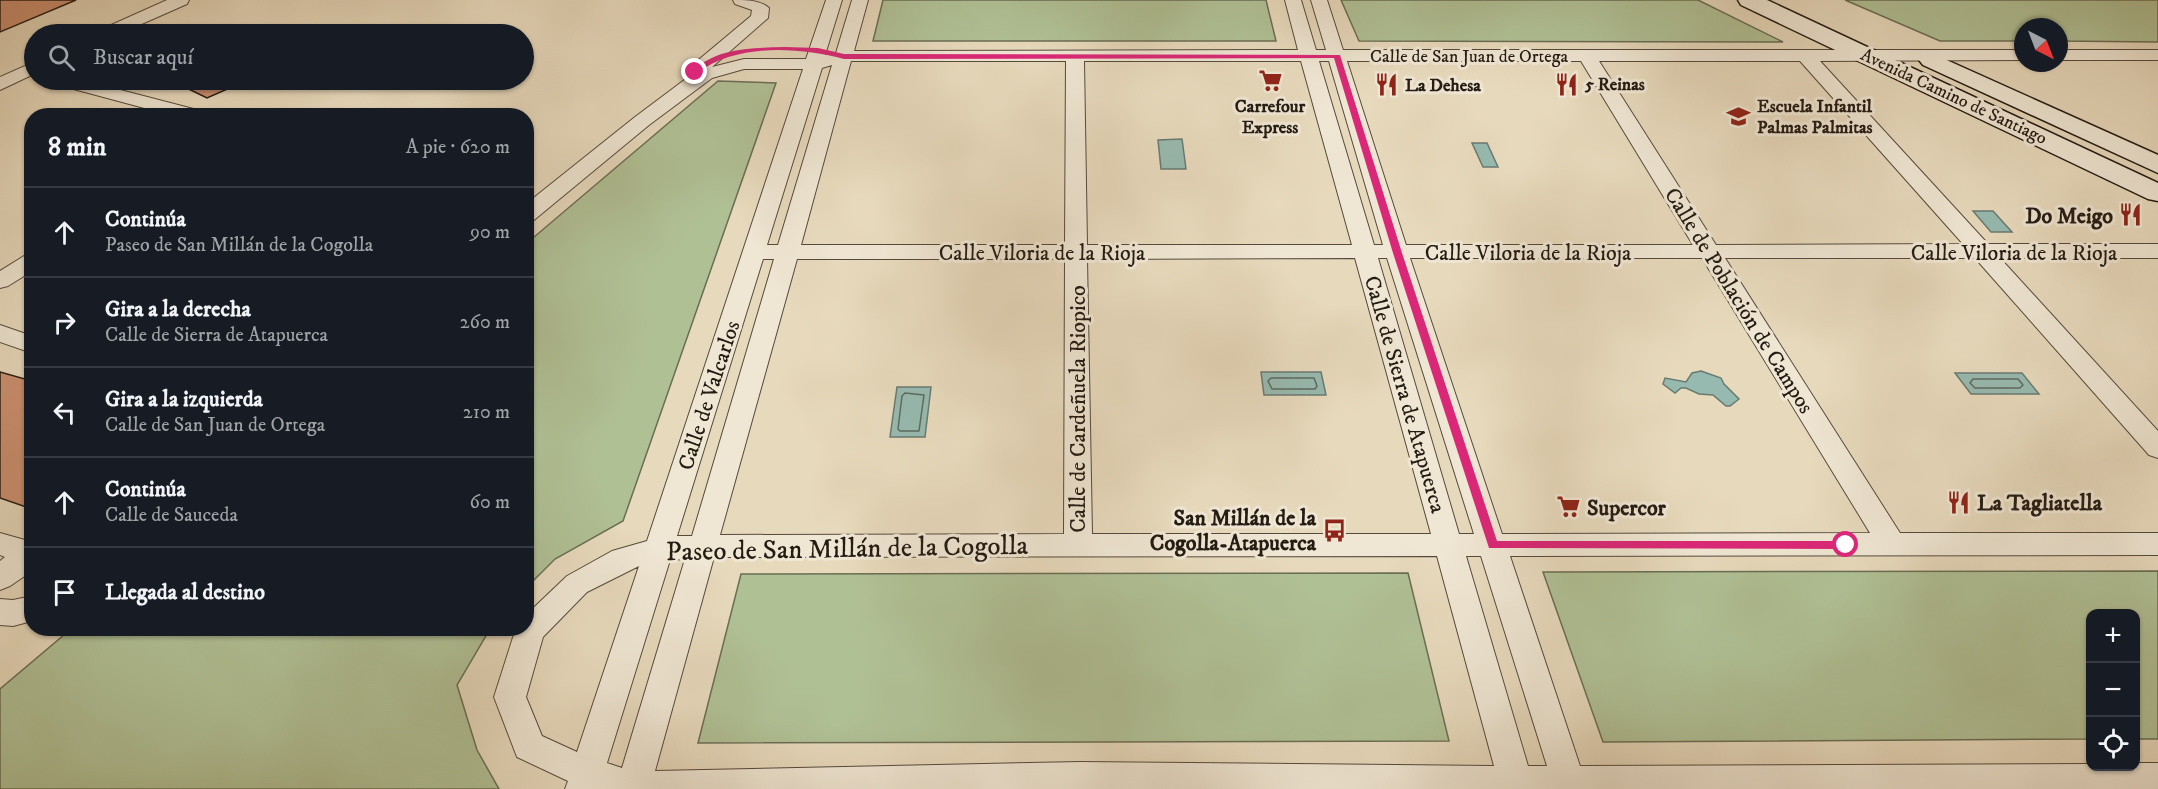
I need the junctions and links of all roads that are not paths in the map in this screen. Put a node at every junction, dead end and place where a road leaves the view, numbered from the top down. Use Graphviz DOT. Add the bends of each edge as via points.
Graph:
graph roads {
  1 [pos="181,0"];
  2 [pos="741,0"];
  3 [pos="834,0"];
  4 [pos="860,0"];
  5 [pos="1293,0"];
  6 [pos="1319,0"];
  7 [pos="1749,0"];
  8 [pos="128,24"];
  9 [pos="1871,45"];
  10 [pos="1919,55"];
  11 [pos="2014,55"];
  12 [pos="2068,55"];
  13 [pos="2158,55"];
  14 [pos="1337,56"];
  15 [pos="1587,56"];
  16 [pos="1805,56"];
  17 [pos="816,57"];
  18 [pos="844,57"];
  19 [pos="1075,57"];
  20 [pos="1308,57"];
  21 [pos="0,63"];
  22 [pos="706,63"];
  23 [pos="24,68"];
  24 [pos="24,74"];
  25 [pos="0,84"];
  26 [pos="100,90"];
  27 [pos="168,108"];
  28 [pos="642,120"];
  29 [pos="2158,165"];
  30 [pos="2158,193"];
  31 [pos="534,205"];
  32 [pos="2158,251"];
  33 [pos="755,252"];
  34 [pos="1076,252"];
  35 [pos="1709,252"];
  36 [pos="1981,252"];
  37 [pos="788,253"];
  38 [pos="1364,253"];
  39 [pos="1397,253"];
  40 [pos="24,266"];
  41 [pos="0,281"];
  42 [pos="0,333"];
  43 [pos="24,342"];
  44 [pos="2158,448"];
  45 [pos="0,544"];
  46 [pos="1078,544"];
  47 [pos="1449,544"];
  48 [pos="2158,544"];
  49 [pos="1493,545"];
  50 [pos="1892,545"];
  51 [pos="705,546"];
  52 [pos="659,549"];
  53 [pos="24,553"];
  54 [pos="24,560"];
  55 [pos="0,578"];
  56 [pos="534,627"];
  57 [pos="528,636"];
  58 [pos="2158,779"];
  59 [pos="585,781"];
  60 [pos="1080,784"];
  61 [pos="2043,784"];
  62 [pos="1516,785"];
  63 [pos="1570,786"];
  64 [pos="633,788"];
  1 -- 8 [label="street"];
  2 -- 22 [label="street" via="761,8 759,18"];
  3 -- 17 [label="street, Calle de Valcarlos"];
  4 -- 18 [label="street, Calle de Valcarlos"];
  5 -- 20 [label="street, Calle de Sierra de Atapuerca"];
  6 -- 14 [label="street, Calle de Sierra de Atapuerca"];
  7 -- 9 [label="street, Avenida Camino de Santiago"];
  9 -- 10 [label="street, Avenida Camino de Santiago"];
  9 -- 16 [label="street, Calle de San Juan de Ortega"];
  9 -- 30 [label="street, Avenida Camino de Santiago"];
  10 -- 11 [label="street"];
  10 -- 29 [label="street, Avenida Camino de Santiago"];
  12 -- 13 [label="street"];
  14 -- 15 [label="street, Calle de San Juan de Ortega"];
  14 -- 20 [label="street, Calle de San Juan de Ortega"];
  14 -- 39 [label="street, Calle de Sierra de Atapuerca"];
  15 -- 16 [label="street, Calle de San Juan de Ortega"];
  15 -- 35 [label="street, Calle de Población de Campos"];
  16 -- 36 [label="street"];
  17 -- 18 [label="street, Calle de San Juan de Ortega"];
  17 -- 22 [label="street" via="737,51"];
  17 -- 28 [label="street" via="744,64 705,74"];
  17 -- 33 [label="street, Calle de Valcarlos"];
  18 -- 19 [label="street, Calle de San Juan de Ortega"];
  18 -- 37 [label="street, Calle de Valcarlos"];
  19 -- 20 [label="street, Calle de San Juan de Ortega"];
  19 -- 34 [label="street, Calle de Cardeñuela Riopico"];
  20 -- 38 [label="street, Calle de Sierra de Atapuerca"];
  21 -- 23 [label="street"];
  22 -- 28 [label="street"];
  24 -- 25 [label="street"];
  26 -- 27 [label="street"];
  28 -- 31 [label="street"];
  32 -- 36 [label="street, Calle Viloria de la Rioja"];
  33 -- 37 [label="street, Calle Viloria de la Rioja"];
  33 -- 52 [label="street, Calle de Valcarlos"];
  34 -- 37 [label="street, Calle Viloria de la Rioja"];
  34 -- 38 [label="street, Calle Viloria de la Rioja"];
  34 -- 46 [label="street, Calle de Cardeñuela Riopico"];
  35 -- 36 [label="street, Calle Viloria de la Rioja"];
  35 -- 39 [label="street, Calle Viloria de la Rioja"];
  35 -- 50 [label="street, Calle de Población de Campos"];
  36 -- 44 [label="street"];
  37 -- 51 [label="street, Calle de Valcarlos"];
  38 -- 39 [label="street, Calle Viloria de la Rioja"];
  38 -- 47 [label="street, Calle de Sierra de Atapuerca"];
  39 -- 49 [label="street, Calle de Sierra de Atapuerca"];
  40 -- 41 [label="street"];
  42 -- 43 [label="street"];
  45 -- 53 [label="street"];
  46 -- 47 [label="street, Paseo de San Millán de la Cogolla"];
  46 -- 51 [label="street, Paseo de San Millán de la Cogolla"];
  47 -- 49 [label="street, Paseo de San Millán de la Cogolla"];
  47 -- 62 [label="street, Calle de Sierra de Atapuerca"];
  48 -- 50 [label="street, Paseo de San Millán de la Cogolla"];
  49 -- 50 [label="street, Paseo de San Millán de la Cogolla"];
  49 -- 63 [label="street, Calle de Sierra de Atapuerca"];
  51 -- 52 [label="street, Paseo de San Millán de la Cogolla"];
  51 -- 64 [label="street, Calle de Valcarlos"];
  52 -- 56 [label="street, Paseo de San Millán de la Cogolla" via="622,559 577,584"];
  52 -- 59 [label="street, Calle de Valcarlos"];
  54 -- 55 [label="street"];
  57 -- 59 [label="street, Paseo de San Millán de la Cogolla" via="510,697 529,747"];
  58 -- 61 [label="street, Paseo de San Millán de la Cogolla"];
  59 -- 64 [label="street, Paseo de San Millán de la Cogolla"];
  60 -- 62 [label="street, Paseo de San Millán de la Cogolla"];
  60 -- 64 [label="street, Paseo de San Millán de la Cogolla"];
  61 -- 63 [label="street, Paseo de San Millán de la Cogolla"];
  62 -- 63 [label="street, Paseo de San Millán de la Cogolla"];
}
